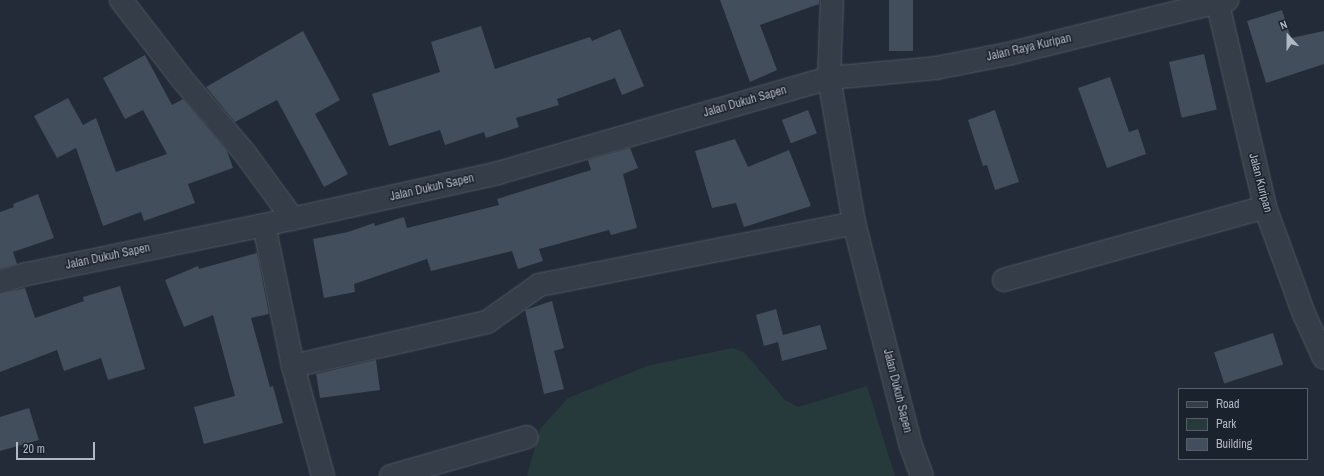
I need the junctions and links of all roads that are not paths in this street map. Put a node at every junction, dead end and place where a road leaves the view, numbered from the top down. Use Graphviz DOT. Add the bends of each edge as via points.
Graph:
graph roads {
  1 [pos="121,0"];
  2 [pos="832,0"];
  3 [pos="1220,0"];
  4 [pos="829,78"];
  5 [pos="1265,207"];
  6 [pos="292,219"];
  7 [pos="854,223"];
  8 [pos="264,225"];
  9 [pos="1004,280"];
  10 [pos="0,282"];
  11 [pos="1324,358"];
  12 [pos="293,366"];
  13 [pos="527,437"];
  14 [pos="323,476"];
  15 [pos="391,476"];
  16 [pos="922,476"];
  1 -- 6 [label="street" via="182,79 244,152"];
  2 -- 4 [label="street"];
  3 -- 4 [label="street, Jalan Raya Kuripan" via="1092,34 936,68"];
  3 -- 5 [label="street, Jalan Kuripan"];
  4 -- 6 [label="street, Jalan Dukuh Sapen" via="498,173"];
  4 -- 7 [label="street, Jalan Dukuh Sapen"];
  5 -- 9 [label="street"];
  5 -- 11 [label="street, Jalan Kuripan" via="1304,314"];
  6 -- 8 [label="street, Jalan Dukuh Sapen"];
  7 -- 12 [label="street" via="539,285 487,322"];
  7 -- 16 [label="street, Jalan Dukuh Sapen" via="911,446"];
  8 -- 10 [label="street, Jalan Dukuh Sapen" via="27,274"];
  8 -- 12 [label="street"];
  12 -- 14 [label="street"];
  13 -- 15 [label="street"];
}
